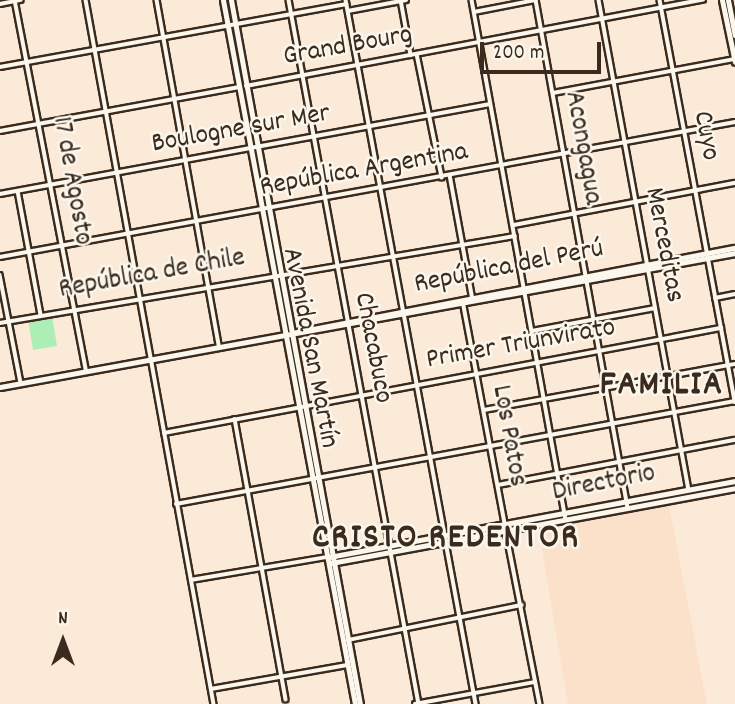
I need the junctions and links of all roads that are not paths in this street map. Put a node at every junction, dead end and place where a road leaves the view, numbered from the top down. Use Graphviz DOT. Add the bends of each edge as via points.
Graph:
graph roads {
  1 [pos="21,0"];
  2 [pos="86,0"];
  3 [pos="157,0"];
  4 [pos="223,0"];
  5 [pos="231,0"];
  6 [pos="289,0"];
  7 [pos="403,0"];
  8 [pos="472,0"];
  9 [pos="536,0"];
  10 [pos="599,0"];
  11 [pos="660,0"];
  12 [pos="704,0"];
  13 [pos="725,0"];
  14 [pos="15,1"];
  15 [pos="346,2"];
  16 [pos="0,4"];
  17 [pos="661,8"];
  18 [pos="348,11"];
  19 [pos="474,12"];
  20 [pos="292,13"];
  21 [pos="602,19"];
  22 [pos="235,24"];
  23 [pos="228,25"];
  24 [pos="542,31"];
  25 [pos="735,36"];
  26 [pos="164,38"];
  27 [pos="480,43"];
  28 [pos="96,49"];
  29 [pos="417,54"];
  30 [pos="411,55"];
  31 [pos="735,60"];
  32 [pos="29,62"];
  33 [pos="358,65"];
  34 [pos="0,67"];
  35 [pos="674,71"];
  36 [pos="303,75"];
  37 [pos="613,82"];
  38 [pos="247,86"];
  39 [pos="239,87"];
  40 [pos="553,93"];
  41 [pos="175,99"];
  42 [pos="490,104"];
  43 [pos="108,111"];
  44 [pos="429,116"];
  45 [pos="735,121"];
  46 [pos="41,124"];
  47 [pos="370,127"];
  48 [pos="0,131"];
  49 [pos="685,131"];
  50 [pos="313,136"];
  51 [pos="625,144"];
  52 [pos="258,146"];
  53 [pos="250,148"];
  54 [pos="564,155"];
  55 [pos="186,159"];
  56 [pos="502,165"];
  57 [pos="119,172"];
  58 [pos="450,176"];
  59 [pos="442,177"];
  60 [pos="735,183"];
  61 [pos="52,184"];
  62 [pos="379,188"];
  63 [pos="696,190"];
  64 [pos="18,191"];
  65 [pos="0,194"];
  66 [pos="324,197"];
  67 [pos="635,203"];
  68 [pos="265,208"];
  69 [pos="574,214"];
  70 [pos="197,220"];
  71 [pos="513,225"];
  72 [pos="130,233"];
  73 [pos="515,236"];
  74 [pos="464,244"];
  75 [pos="63,246"];
  76 [pos="735,250"];
  77 [pos="29,252"];
  78 [pos="708,255"];
  79 [pos="0,257"];
  80 [pos="392,258"];
  81 [pos="647,266"];
  82 [pos="336,268"];
  83 [pos="273,273"];
  84 [pos="0,275"];
  85 [pos="585,278"];
  86 [pos="282,279"];
  87 [pos="207,285"];
  88 [pos="524,289"];
  89 [pos="735,294"];
  90 [pos="142,297"];
  91 [pos="715,298"];
  92 [pos="473,299"];
  93 [pos="463,301"];
  94 [pos="655,308"];
  95 [pos="75,309"];
  96 [pos="401,312"];
  97 [pos="41,315"];
  98 [pos="594,319"];
  99 [pos="9,321"];
  100 [pos="0,323"];
  101 [pos="346,323"];
  102 [pos="721,328"];
  103 [pos="532,331"];
  104 [pos="284,332"];
  105 [pos="292,333"];
  106 [pos="660,339"];
  107 [pos="219,345"];
  108 [pos="600,350"];
  109 [pos="153,358"];
  110 [pos="537,361"];
  111 [pos="735,364"];
  112 [pos="728,365"];
  113 [pos="86,370"];
  114 [pos="478,373"];
  115 [pos="667,376"];
  116 [pos="21,383"];
  117 [pos="416,384"];
  118 [pos="0,387"];
  119 [pos="606,387"];
  120 [pos="361,394"];
  121 [pos="544,398"];
  122 [pos="735,402"];
  123 [pos="302,406"];
  124 [pos="484,410"];
  125 [pos="675,413"];
  126 [pos="235,419"];
  127 [pos="613,424"];
  128 [pos="164,433"];
  129 [pos="551,435"];
  130 [pos="735,440"];
  131 [pos="490,447"];
  132 [pos="681,450"];
  133 [pos="430,458"];
  134 [pos="620,461"];
  135 [pos="375,468"];
  136 [pos="558,473"];
  137 [pos="316,480"];
  138 [pos="735,481"];
  139 [pos="498,485"];
  140 [pos="735,488"];
  141 [pos="249,492"];
  142 [pos="689,493"];
  143 [pos="176,504"];
  144 [pos="627,505"];
  145 [pos="566,517"];
  146 [pos="505,528"];
  147 [pos="445,539"];
  148 [pos="390,550"];
  149 [pos="330,560"];
  150 [pos="263,568"];
  151 [pos="191,580"];
  152 [pos="521,605"];
  153 [pos="460,617"];
  154 [pos="405,628"];
  155 [pos="345,640"];
  156 [pos="347,665"];
  157 [pos="282,676"];
  158 [pos="535,682"];
  159 [pos="211,689"];
  160 [pos="474,693"];
  161 [pos="286,699"];
  162 [pos="214,704"];
  163 [pos="357,704"];
  164 [pos="417,704"];
  165 [pos="476,704"];
  166 [pos="540,704"];
  1 -- 14 [label="street"];
  2 -- 28 [label="street"];
  3 -- 26 [label="street"];
  4 -- 23 [label="main road, Avenida San Martín"];
  5 -- 22 [label="main road, Avenida San Martín"];
  6 -- 20 [label="street, Chacabuco"];
  7 -- 18 [label="street"];
  7 -- 30 [label="street"];
  8 -- 19 [label="street"];
  9 -- 19 [label="street"];
  9 -- 24 [label="street, Acongagua"];
  10 -- 21 [label="street, Merceditas"];
  11 -- 17 [label="street, Cuyo"];
  12 -- 17 [label="street, Grand Bourg"];
  13 -- 25 [label="main road"];
  13 -- 31 [label="main road"];
  14 -- 16 [label="street"];
  14 -- 32 [label="street, 17 de Agosto"];
  15 -- 18 [label="street"];
  15 -- 20 [label="street"];
  17 -- 21 [label="street, Grand Bourg"];
  17 -- 35 [label="street, Cuyo"];
  18 -- 33 [label="street"];
  19 -- 27 [label="street"];
  20 -- 22 [label="street"];
  20 -- 36 [label="street, Chacabuco"];
  21 -- 24 [label="street, Grand Bourg"];
  21 -- 37 [label="street, Merceditas"];
  22 -- 23 [label="street"];
  22 -- 38 [label="main road, Avenida San Martín"];
  23 -- 26 [label="street"];
  23 -- 39 [label="main road, Avenida San Martín"];
  24 -- 27 [label="street, Grand Bourg"];
  24 -- 40 [label="street, Acongagua"];
  26 -- 28 [label="street"];
  26 -- 41 [label="street"];
  27 -- 29 [label="street, Grand Bourg"];
  27 -- 42 [label="street"];
  28 -- 32 [label="street"];
  28 -- 43 [label="street"];
  29 -- 30 [label="street, Grand Bourg"];
  29 -- 44 [label="street"];
  30 -- 33 [label="street, Grand Bourg"];
  31 -- 35 [label="street"];
  32 -- 34 [label="street"];
  32 -- 46 [label="street, 17 de Agosto"];
  33 -- 36 [label="street, Grand Bourg"];
  33 -- 47 [label="street"];
  35 -- 37 [label="street"];
  35 -- 49 [label="street, Cuyo"];
  36 -- 38 [label="street, Grand Bourg"];
  36 -- 50 [label="street, Chacabuco"];
  37 -- 40 [label="street"];
  37 -- 51 [label="street, Merceditas"];
  38 -- 39 [label="street, Grand Bourg"];
  38 -- 52 [label="main road, Avenida San Martín"];
  39 -- 41 [label="street, Grand Bourg"];
  39 -- 53 [label="main road, Avenida San Martín"];
  40 -- 54 [label="street, Acongagua"];
  41 -- 43 [label="street, Grand Bourg"];
  41 -- 55 [label="street"];
  42 -- 44 [label="street, Boulogne sur Mer"];
  42 -- 56 [label="street"];
  43 -- 46 [label="street, Grand Bourg"];
  43 -- 57 [label="street"];
  44 -- 47 [label="street, Boulogne sur Mer"];
  44 -- 59 [label="street"];
  45 -- 49 [label="street, República Argentina"];
  46 -- 48 [label="street, Grand Bourg"];
  46 -- 61 [label="street, 17 de Agosto"];
  47 -- 50 [label="street, Boulogne sur Mer"];
  47 -- 62 [label="street"];
  49 -- 51 [label="street, República Argentina"];
  49 -- 63 [label="street, Cuyo"];
  50 -- 52 [label="street, Boulogne sur Mer"];
  50 -- 66 [label="street, Chacabuco"];
  51 -- 54 [label="street, República Argentina"];
  51 -- 67 [label="street, Merceditas"];
  52 -- 53 [label="street, Boulogne sur Mer"];
  52 -- 68 [label="main road, Avenida San Martín"];
  53 -- 55 [label="street, Boulogne sur Mer"];
  53 -- 68 [label="main road, Avenida San Martín"];
  54 -- 56 [label="street, República Argentina"];
  54 -- 69 [label="street, Acongagua"];
  55 -- 57 [label="street, Boulogne sur Mer"];
  55 -- 70 [label="street"];
  56 -- 58 [label="street, República Argentina"];
  56 -- 71 [label="street"];
  57 -- 61 [label="street, Boulogne sur Mer"];
  57 -- 72 [label="street"];
  58 -- 59 [label="street, República Argentina"];
  58 -- 74 [label="street"];
  59 -- 62 [label="street, República Argentina"];
  60 -- 63 [label="street"];
  61 -- 64 [label="street, Boulogne sur Mer"];
  61 -- 75 [label="street, 17 de Agosto"];
  62 -- 66 [label="street, República Argentina"];
  62 -- 80 [label="street"];
  63 -- 67 [label="street"];
  63 -- 78 [label="street, Cuyo"];
  64 -- 65 [label="street, Boulogne sur Mer"];
  64 -- 77 [label="street"];
  66 -- 68 [label="street, República Argentina"];
  66 -- 82 [label="street, Chacabuco"];
  67 -- 69 [label="street"];
  67 -- 81 [label="street, Merceditas"];
  68 -- 70 [label="street, República Argentina"];
  68 -- 83 [label="main road, Avenida San Martín"];
  68 -- 86 [label="main road, Avenida San Martín"];
  69 -- 71 [label="street"];
  69 -- 85 [label="street, Acongagua"];
  70 -- 72 [label="street, República Argentina"];
  70 -- 87 [label="street"];
  71 -- 73 [label="street"];
  72 -- 75 [label="street, República Argentina"];
  72 -- 90 [label="street"];
  73 -- 74 [label="street, República de Chile"];
  73 -- 88 [label="street"];
  74 -- 80 [label="street, República de Chile"];
  74 -- 92 [label="street"];
  75 -- 77 [label="street, República Argentina"];
  75 -- 95 [label="street, 17 de Agosto"];
  76 -- 78 [label="main road, República del Perú"];
  77 -- 79 [label="street, República Argentina"];
  77 -- 97 [label="street"];
  78 -- 81 [label="main road, República del Perú"];
  78 -- 91 [label="street, Cuyo"];
  80 -- 82 [label="street, República de Chile"];
  80 -- 96 [label="street"];
  81 -- 85 [label="main road, República del Perú"];
  81 -- 94 [label="street, Merceditas"];
  82 -- 86 [label="street, República de Chile"];
  82 -- 101 [label="street, Chacabuco"];
  83 -- 86 [label="street, República de Chile"];
  83 -- 87 [label="street, República de Chile"];
  83 -- 104 [label="main road, Avenida San Martín"];
  84 -- 99 [label="street"];
  85 -- 88 [label="main road, República del Perú"];
  85 -- 98 [label="street, Acongagua"];
  86 -- 105 [label="main road, Avenida San Martín"];
  87 -- 90 [label="street, República de Chile"];
  87 -- 107 [label="street"];
  88 -- 92 [label="main road, República del Perú"];
  88 -- 103 [label="street"];
  89 -- 91 [label="street"];
  90 -- 95 [label="street, República de Chile"];
  90 -- 109 [label="street"];
  91 -- 102 [label="street, Cuyo"];
  92 -- 93 [label="main road, República del Perú"];
  93 -- 96 [label="main road, República del Perú"];
  93 -- 114 [label="street, Los Patos"];
  94 -- 98 [label="street"];
  94 -- 106 [label="street, Merceditas"];
  95 -- 97 [label="street, República de Chile"];
  95 -- 113 [label="street, 17 de Agosto"];
  96 -- 101 [label="main road, República del Perú"];
  96 -- 117 [label="street"];
  97 -- 99 [label="street, República de Chile"];
  98 -- 103 [label="street"];
  98 -- 108 [label="street, Acongagua"];
  99 -- 100 [label="street, República de Chile"];
  99 -- 116 [label="street"];
  101 -- 105 [label="main road, República del Perú"];
  101 -- 120 [label="street, Chacabuco"];
  102 -- 106 [label="street, Primer Triunvirato"];
  102 -- 112 [label="street, Cuyo"];
  103 -- 110 [label="street"];
  104 -- 105 [label="main road, República del Perú"];
  104 -- 107 [label="main road, República del Perú"];
  104 -- 123 [label="main road, Avenida San Martín"];
  105 -- 123 [label="main road, Avenida San Martín"];
  106 -- 108 [label="street, Primer Triunvirato"];
  106 -- 115 [label="street, Merceditas"];
  107 -- 109 [label="main road, República del Perú"];
  108 -- 110 [label="street, Primer Triunvirato"];
  108 -- 119 [label="street, Acongagua"];
  109 -- 113 [label="main road, República del Perú"];
  109 -- 128 [label="street"];
  110 -- 114 [label="street, Primer Triunvirato"];
  110 -- 121 [label="street"];
  111 -- 112 [label="street"];
  112 -- 115 [label="street"];
  112 -- 122 [label="street, Cuyo"];
  113 -- 116 [label="main road, República del Perú"];
  114 -- 117 [label="street, Primer Triunvirato"];
  114 -- 124 [label="street, Los Patos"];
  115 -- 119 [label="street"];
  115 -- 125 [label="street, Merceditas"];
  116 -- 118 [label="main road, República del Perú"];
  117 -- 120 [label="street, Primer Triunvirato"];
  117 -- 133 [label="street"];
  119 -- 121 [label="street"];
  119 -- 127 [label="street, Acongagua"];
  120 -- 123 [label="street, Primer Triunvirato"];
  120 -- 135 [label="street, Chacabuco"];
  121 -- 124 [label="street"];
  121 -- 129 [label="street"];
  122 -- 125 [label="street"];
  123 -- 126 [label="street, Primer Triunvirato"];
  123 -- 137 [label="main road, Avenida San Martín"];
  124 -- 131 [label="street, Los Patos"];
  125 -- 127 [label="street"];
  125 -- 132 [label="street, Merceditas"];
  126 -- 128 [label="street, Primer Triunvirato"];
  126 -- 141 [label="street"];
  127 -- 129 [label="street"];
  127 -- 134 [label="street, Acongagua"];
  128 -- 143 [label="street"];
  129 -- 131 [label="street"];
  129 -- 136 [label="street"];
  130 -- 132 [label="street"];
  131 -- 133 [label="street"];
  131 -- 139 [label="street, Los Patos"];
  132 -- 134 [label="street"];
  132 -- 142 [label="street, Merceditas"];
  133 -- 135 [label="street"];
  133 -- 147 [label="street"];
  134 -- 136 [label="street"];
  134 -- 144 [label="street, Acongagua"];
  135 -- 137 [label="street"];
  135 -- 148 [label="street, Chacabuco"];
  136 -- 139 [label="street"];
  136 -- 145 [label="street"];
  137 -- 141 [label="street"];
  137 -- 149 [label="main road, Avenida San Martín"];
  138 -- 142 [label="main road, Directorio"];
  139 -- 146 [label="street, Los Patos"];
  140 -- 142 [label="main road, Directorio"];
  141 -- 143 [label="street"];
  141 -- 150 [label="street"];
  142 -- 144 [label="main road, Directorio"];
  143 -- 151 [label="street"];
  144 -- 145 [label="main road, Directorio"];
  145 -- 146 [label="main road, Directorio"];
  146 -- 147 [label="main road, Directorio"];
  146 -- 152 [label="street, Los Patos"];
  147 -- 148 [label="main road, Directorio"];
  147 -- 153 [label="street"];
  148 -- 149 [label="main road, Directorio"];
  148 -- 154 [label="street, Chacabuco"];
  149 -- 150 [label="street, Directorio"];
  149 -- 155 [label="main road, Avenida San Martín"];
  150 -- 151 [label="street, Directorio"];
  150 -- 157 [label="street"];
  151 -- 159 [label="street"];
  152 -- 153 [label="street"];
  152 -- 158 [label="street, Los Patos"];
  153 -- 154 [label="street"];
  153 -- 160 [label="street"];
  154 -- 155 [label="street"];
  154 -- 164 [label="street, Chacabuco"];
  155 -- 156 [label="main road, Avenida San Martín"];
  155 -- 163 [label="main road, Avenida San Martín"];
  156 -- 157 [label="street"];
  156 -- 163 [label="main road, Avenida San Martín"];
  157 -- 159 [label="street"];
  157 -- 161 [label="street"];
  158 -- 160 [label="street"];
  158 -- 166 [label="street, Los Patos"];
  159 -- 162 [label="street"];
  160 -- 164 [label="street"];
  160 -- 165 [label="street"];
}
